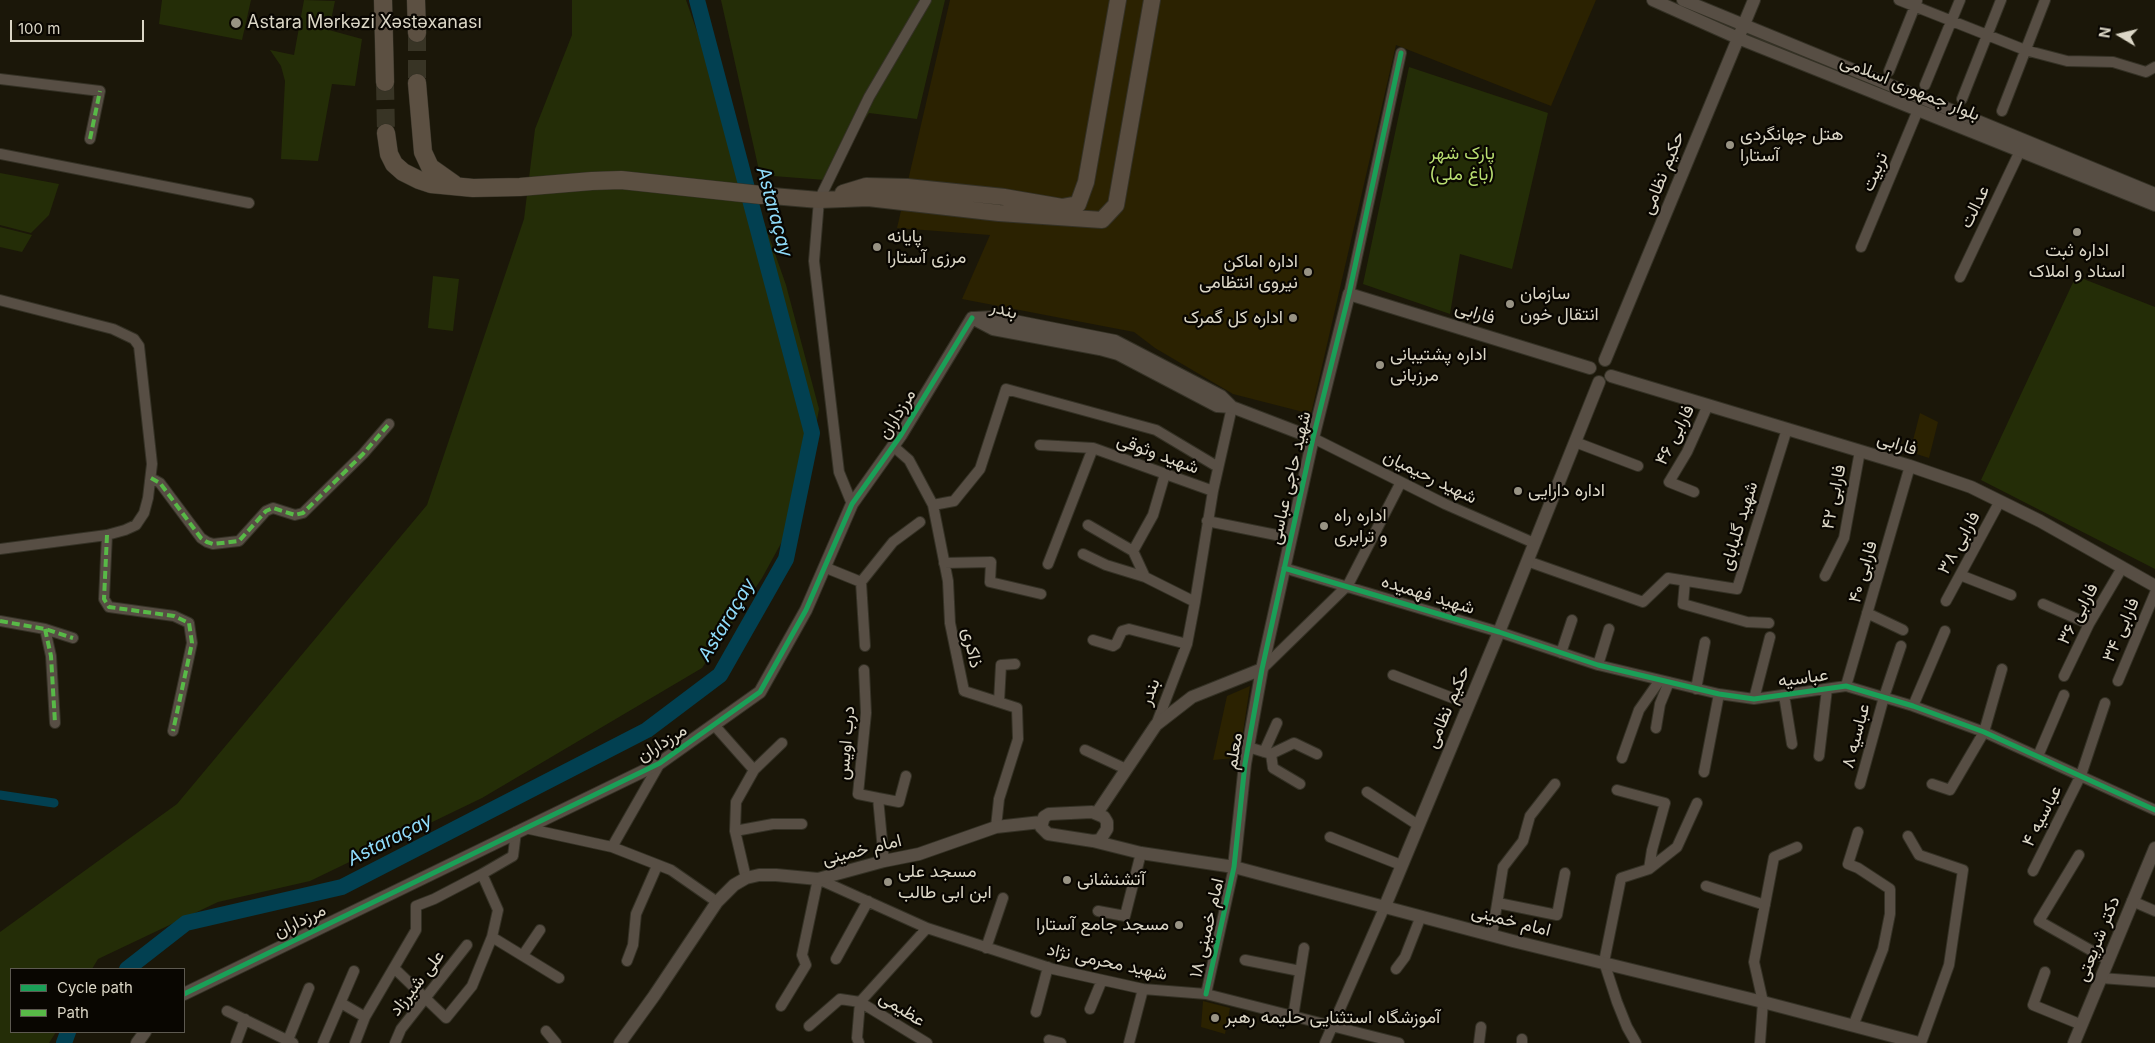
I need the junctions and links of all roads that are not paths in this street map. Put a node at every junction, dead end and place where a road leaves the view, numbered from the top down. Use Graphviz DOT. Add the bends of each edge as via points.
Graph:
graph roads {
  1 [pos="383,0"];
  2 [pos="416,0"];
  3 [pos="926,0"];
  4 [pos="1118,0"];
  5 [pos="1152,0"];
  6 [pos="1653,0"];
  7 [pos="1683,0"];
  8 [pos="1754,0"];
  9 [pos="1899,0"];
  10 [pos="1960,0"];
  11 [pos="2001,0"];
  12 [pos="2045,0"];
  13 [pos="1916,3"];
  14 [pos="1951,21"];
  15 [pos="1744,24"];
  16 [pos="417,33"];
  17 [pos="1987,35"];
  18 [pos="1738,38"];
  19 [pos="2026,50"];
  20 [pos="1400,53"];
  21 [pos="1827,59"];
  22 [pos="2155,67"];
  23 [pos="1821,71"];
  24 [pos="1889,71"];
  25 [pos="0,79"];
  26 [pos="385,82"];
  27 [pos="417,83"];
  28 [pos="1925,84"];
  29 [pos="1962,99"];
  30 [pos="1918,110"];
  31 [pos="2002,111"];
  32 [pos="386,133"];
  33 [pos="90,139"];
  34 [pos="2022,146"];
  35 [pos="0,154"];
  36 [pos="458,188"];
  37 [pos="761,194"];
  38 [pos="2155,194"];
  39 [pos="819,200"];
  40 [pos="249,203"];
  41 [pos="2155,206"];
  42 [pos="1861,247"];
  43 [pos="1960,277"];
  44 [pos="1349,294"];
  45 [pos="0,300"];
  46 [pos="972,318"];
  47 [pos="1605,360"];
  48 [pos="1590,368"];
  49 [pos="1611,376"];
  50 [pos="1599,382"];
  51 [pos="1708,405"];
  52 [pos="1232,407"];
  53 [pos="389,424"];
  54 [pos="1786,429"];
  55 [pos="1313,438"];
  56 [pos="1574,442"];
  57 [pos="1040,445"];
  58 [pos="893,446"];
  59 [pos="1093,448"];
  60 [pos="1860,451"];
  61 [pos="1638,466"];
  62 [pos="1910,466"];
  63 [pos="1218,467"];
  64 [pos="1165,474"];
  65 [pos="151,478"];
  66 [pos="1401,482"];
  67 [pos="1213,491"];
  68 [pos="1694,492"];
  69 [pos="2000,501"];
  70 [pos="852,504"];
  71 [pos="933,505"];
  72 [pos="1207,521"];
  73 [pos="920,522"];
  74 [pos="1088,525"];
  75 [pos="107,535"];
  76 [pos="1291,538"];
  77 [pos="1534,543"];
  78 [pos="0,549"];
  79 [pos="1133,551"];
  80 [pos="1083,554"];
  81 [pos="1527,561"];
  82 [pos="944,563"];
  83 [pos="1048,564"];
  84 [pos="824,567"];
  85 [pos="1284,568"];
  86 [pos="2122,568"];
  87 [pos="1960,575"];
  88 [pos="1825,576"];
  89 [pos="1145,577"];
  90 [pos="1685,581"];
  91 [pos="862,582"];
  92 [pos="1348,586"];
  93 [pos="2155,586"];
  94 [pos="2155,593"];
  95 [pos="1041,594"];
  96 [pos="2011,596"];
  97 [pos="1946,601"];
  98 [pos="1196,602"];
  99 [pos="2043,604"];
  100 [pos="1868,613"];
  101 [pos="1572,620"];
  102 [pos="0,621"];
  103 [pos="1769,623"];
  104 [pos="2089,624"];
  105 [pos="45,629"];
  106 [pos="1610,629"];
  107 [pos="1903,630"];
  108 [pos="1944,631"];
  109 [pos="1499,632"];
  110 [pos="1770,637"];
  111 [pos="73,638"];
  112 [pos="1093,640"];
  113 [pos="1705,642"];
  114 [pos="1187,644"];
  115 [pos="865,646"];
  116 [pos="1901,646"];
  117 [pos="1561,653"];
  118 [pos="1015,664"];
  119 [pos="1598,666"];
  120 [pos="1262,669"];
  121 [pos="2002,669"];
  122 [pos="864,670"];
  123 [pos="1394,675"];
  124 [pos="2064,676"];
  125 [pos="1665,681"];
  126 [pos="2118,681"];
  127 [pos="1846,686"];
  128 [pos="1696,689"];
  129 [pos="1827,689"];
  130 [pos="1719,694"];
  131 [pos="1784,695"];
  132 [pos="2064,695"];
  133 [pos="1884,697"];
  134 [pos="1754,699"];
  135 [pos="999,702"];
  136 [pos="2105,703"];
  137 [pos="1468,704"];
  138 [pos="1913,706"];
  139 [pos="55,723"];
  140 [pos="1277,723"];
  141 [pos="1156,725"];
  142 [pos="714,726"];
  143 [pos="1656,728"];
  144 [pos="173,731"];
  145 [pos="1984,732"];
  146 [pos="782,743"];
  147 [pos="1792,744"];
  148 [pos="1248,747"];
  149 [pos="1084,750"];
  150 [pos="1267,753"];
  151 [pos="1317,754"];
  152 [pos="1819,756"];
  153 [pos="2038,756"];
  154 [pos="1622,758"];
  155 [pos="660,763"];
  156 [pos="1126,769"];
  157 [pos="754,770"];
  158 [pos="1704,772"];
  159 [pos="2081,775"];
  160 [pos="906,776"];
  161 [pos="1300,784"];
  162 [pos="1555,784"];
  163 [pos="1860,784"];
  164 [pos="1932,784"];
  165 [pos="1617,790"];
  166 [pos="1367,792"];
  167 [pos="878,798"];
  168 [pos="1697,803"];
  169 [pos="2155,810"];
  170 [pos="1097,813"];
  171 [pos="1041,822"];
  172 [pos="802,824"];
  173 [pos="1418,825"];
  174 [pos="996,827"];
  175 [pos="520,830"];
  176 [pos="735,832"];
  177 [pos="1858,832"];
  178 [pos="1908,836"];
  179 [pos="1330,837"];
  180 [pos="1093,841"];
  181 [pos="612,847"];
  182 [pos="1797,847"];
  183 [pos="2155,848"];
  184 [pos="1141,853"];
  185 [pos="2079,855"];
  186 [pos="884,861"];
  187 [pos="1401,865"];
  188 [pos="657,866"];
  189 [pos="1234,867"];
  190 [pos="1649,870"];
  191 [pos="2032,871"];
  192 [pos="1565,872"];
  193 [pos="482,874"];
  194 [pos="746,878"];
  195 [pos="818,879"];
  196 [pos="1706,886"];
  197 [pos="1003,898"];
  198 [pos="868,901"];
  199 [pos="2132,901"];
  200 [pos="717,902"];
  201 [pos="1498,903"];
  202 [pos="1765,905"];
  203 [pos="1384,906"];
  204 [pos="1098,911"];
  205 [pos="2155,911"];
  206 [pos="1421,916"];
  207 [pos="927,928"];
  208 [pos="540,930"];
  209 [pos="1492,935"];
  210 [pos="492,937"];
  211 [pos="467,945"];
  212 [pos="986,948"];
  213 [pos="1304,948"];
  214 [pos="523,955"];
  215 [pos="836,959"];
  216 [pos="1245,960"];
  217 [pos="2108,960"];
  218 [pos="627,961"];
  219 [pos="1604,962"];
  220 [pos="394,968"];
  221 [pos="1048,968"];
  222 [pos="1396,969"];
  223 [pos="354,971"];
  224 [pos="1300,971"];
  225 [pos="2045,972"];
  226 [pos="560,978"];
  227 [pos="2101,978"];
  228 [pos="1102,980"];
  229 [pos="2155,982"];
  230 [pos="309,988"];
  231 [pos="1143,989"];
  232 [pos="185,994"];
  233 [pos="1206,994"];
  234 [pos="426,998"];
  235 [pos="341,1002"];
  236 [pos="860,1002"];
  237 [pos="1763,1002"];
  238 [pos="781,1006"];
  239 [pos="1090,1009"];
  240 [pos="226,1011"];
  241 [pos="1036,1012"];
  242 [pos="366,1017"];
  243 [pos="1293,1017"];
  244 [pos="245,1019"];
  245 [pos="2082,1025"];
  246 [pos="809,1026"];
  247 [pos="1853,1026"];
  248 [pos="1331,1027"];
  249 [pos="1481,1027"];
  250 [pos="546,1031"];
  251 [pos="1049,1040"];
  252 [pos="1132,1040"];
  253 [pos="855,1041"];
  254 [pos="291,1042"];
  255 [pos="2076,1042"];
  256 [pos="236,1043"];
  257 [pos="323,1043"];
  258 [pos="354,1043"];
  259 [pos="396,1043"];
  260 [pos="556,1043"];
  261 [pos="620,1043"];
  262 [pos="927,1043"];
  263 [pos="1061,1043"];
  264 [pos="1325,1043"];
  265 [pos="1399,1043"];
  266 [pos="1478,1043"];
  267 [pos="1636,1043"];
  268 [pos="1760,1043"];
  269 [pos="1920,1043"];
  1 -- 26 [label="highway"];
  2 -- 16 [label="highway"];
  3 -- 39 [label="street" via="869,97"];
  4 -- 39 [label="main road" via="1086,182 1078,204 1062,207 1004,197 866,186"];
  5 -- 39 [label="main road" via="1116,205 1102,220 999,213 868,198"];
  6 -- 18 [label="street, بلوار جمهوری اسلامی"];
  7 -- 15 [label="street, بلوار جمهوری اسلامی"];
  8 -- 15 [label="street, حکیم نظامی"];
  9 -- 13 [label="street"];
  10 -- 14 [label="street"];
  11 -- 17 [label="street"];
  12 -- 19 [label="street"];
  13 -- 14 [label="street"];
  13 -- 24 [label="street"];
  14 -- 17 [label="street"];
  14 -- 28 [label="street"];
  15 -- 18 [label="street, حکیم نظامی"];
  15 -- 21 [label="street, بلوار جمهوری اسلامی"];
  17 -- 19 [label="street"];
  17 -- 29 [label="street"];
  18 -- 23 [label="street, بلوار جمهوری اسلامی"];
  18 -- 47 [label="street, حکیم نظامی"];
  19 -- 22 [label="street" via="2067,61 2113,62 2146,72"];
  19 -- 31 [label="street"];
  20 -- 44 [label="street"];
  21 -- 23 [label="street"];
  21 -- 34 [label="street, بلوار جمهوری اسلامی"];
  23 -- 30 [label="street, بلوار جمهوری اسلامی"];
  25 -- 33 [label="street" via="100,91"];
  27 -- 36 [label="highway" via="423,152 430,167"];
  30 -- 34 [label="street, بلوار جمهوری اسلامی"];
  30 -- 42 [label="street, تربیت"];
  32 -- 36 [label="highway" via="394,164 404,172 419,180"];
  34 -- 38 [label="street, بلوار جمهوری اسلامی"];
  34 -- 41 [label="street, بلوار جمهوری اسلامی"];
  34 -- 43 [label="street, عدالت"];
  35 -- 40 [label="street"];
  36 -- 37 [label="highway" via="621,180"];
  37 -- 39 [label="main road"];
  39 -- 70 [label="street" via="814,261 839,472"];
  44 -- 48 [label="street, فارابی"];
  44 -- 55 [label="street, شهید حاجی عباسی"];
  45 -- 65 [label="street" via="113,329 134,339 139,346 152,453"];
  46 -- 52 [label="street, بندر" via="994,317 1115,341 1221,396"];
  46 -- 58 [label="street, مرزداران"];
  47 -- 48 [label="street" via="1598,360"];
  47 -- 49 [label="street" via="1611,365"];
  48 -- 50 [label="street" via="1593,378"];
  49 -- 50 [label="street"];
  49 -- 51 [label="street, فارابی"];
  50 -- 56 [label="street, حکیم نظامی"];
  51 -- 54 [label="street, فارابی"];
  51 -- 68 [label="street, فارابی ۴۶" via="1687,452 1669,482"];
  52 -- 55 [label="street, بندر"];
  52 -- 63 [label="street, بندر"];
  53 -- 65 [label="street" via="303,513 295,515 273,508 266,511 239,541 213,544 201,538 160,484"];
  54 -- 60 [label="street, فارابی"];
  54 -- 90 [label="street, شهید گلبابای" via="1736,588"];
  55 -- 66 [label="street, شهید رحیمیان"];
  55 -- 76 [label="street, شهید حاجی عباسی"];
  56 -- 61 [label="street"];
  56 -- 77 [label="street, حکیم نظامی"];
  57 -- 59 [label="street, شهید وثوقی"];
  58 -- 70 [label="street, مرزداران"];
  58 -- 71 [label="street, ذاکری" via="909,460"];
  59 -- 64 [label="street, شهید وثوقی"];
  59 -- 83 [label="street, شهید وثوقی"];
  60 -- 62 [label="street, فارابی"];
  60 -- 88 [label="street, فارابی ۴۲" via="1844,538"];
  62 -- 69 [label="street, فارابی" via="1971,487"];
  62 -- 100 [label="street, فارابی ۴۰"];
  63 -- 67 [label="street, بندر"];
  63 -- 71 [label="street" via="1156,430 1006,389 980,469 954,501"];
  64 -- 67 [label="street, شهید وثوقی"];
  64 -- 79 [label="street" via="1153,515"];
  65 -- 75 [label="street" via="144,513 136,525"];
  66 -- 77 [label="street, شهید رحیمیان"];
  66 -- 92 [label="street"];
  67 -- 72 [label="street, بندر"];
  69 -- 86 [label="street, فارابی" via="2040,520"];
  69 -- 87 [label="street, فارابی ۳۸"];
  70 -- 84 [label="street, مرزداران"];
  71 -- 82 [label="street, ذاکری"];
  72 -- 76 [label="street"];
  72 -- 98 [label="street, بندر"];
  73 -- 91 [label="street" via="893,542"];
  74 -- 79 [label="street"];
  75 -- 78 [label="street"];
  75 -- 144 [label="street" via="104,599 109,608 174,616 189,623 192,643"];
  76 -- 85 [label="street, شهید حاجی عباسی"];
  77 -- 81 [label="street, حکیم نظامی"];
  79 -- 89 [label="street"];
  80 -- 89 [label="street"];
  81 -- 90 [label="street, شهید گلبابای" via="1643,602 1668,578"];
  81 -- 109 [label="street, حکیم نظامی"];
  82 -- 95 [label="street" via="991,562 990,582"];
  82 -- 135 [label="street, ذاکری" via="950,623 964,691"];
  84 -- 91 [label="street"];
  84 -- 142 [label="street, مرزداران" via="806,610 760,692"];
  85 -- 92 [label="street, شهید فهمیده"];
  85 -- 120 [label="street, شهید حاجی عباسی"];
  86 -- 93 [label="street, فارابی"];
  86 -- 104 [label="street, فارابی ۳۶"];
  87 -- 96 [label="street"];
  87 -- 97 [label="street, فارابی ۳۸"];
  89 -- 98 [label="street"];
  90 -- 103 [label="street" via="1683,604 1747,622"];
  91 -- 115 [label="street"];
  92 -- 109 [label="street, شهید فهمیده"];
  92 -- 120 [label="street"];
  94 -- 126 [label="street, فارابی ۳۴"];
  98 -- 114 [label="street, بندر"];
  99 -- 104 [label="street"];
  100 -- 107 [label="street"];
  100 -- 127 [label="street, فارابی ۴۰"];
  101 -- 117 [label="street"];
  102 -- 105 [label="street"];
  104 -- 124 [label="street, فارابی ۳۶"];
  105 -- 111 [label="street"];
  105 -- 139 [label="street" via="51,656"];
  106 -- 119 [label="street"];
  108 -- 138 [label="street"];
  109 -- 117 [label="street, عباسیه"];
  109 -- 137 [label="street, حکیم نظامی"];
  110 -- 134 [label="street"];
  112 -- 114 [label="street" via="1113,646 1122,631 1128,629"];
  113 -- 128 [label="street"];
  114 -- 141 [label="street, بندر"];
  116 -- 133 [label="street, عباسیه ۸"];
  117 -- 119 [label="street, عباسیه"];
  118 -- 135 [label="street" via="1001,665"];
  119 -- 125 [label="street, عباسیه"];
  120 -- 141 [label="street" via="1192,697"];
  120 -- 148 [label="street, معلم"];
  121 -- 145 [label="street"];
  122 -- 167 [label="street, درب اویس" via="866,713 858,794"];
  123 -- 137 [label="street"];
  125 -- 128 [label="street, عباسیه"];
  125 -- 143 [label="street"];
  125 -- 154 [label="street" via="1639,710"];
  127 -- 129 [label="street, عباسیه"];
  127 -- 133 [label="street, عباسیه"];
  128 -- 130 [label="street, عباسیه"];
  129 -- 131 [label="street, عباسیه"];
  129 -- 152 [label="street"];
  130 -- 134 [label="street, عباسیه"];
  130 -- 158 [label="street"];
  131 -- 134 [label="street, عباسیه"];
  131 -- 147 [label="street"];
  132 -- 153 [label="street"];
  133 -- 138 [label="street, عباسیه"];
  133 -- 163 [label="street, عباسیه ۸"];
  135 -- 174 [label="street, ذاکری" via="1017,708 1018,739 999,798"];
  136 -- 159 [label="street, عباسیه ۴"];
  137 -- 173 [label="street, حکیم نظامی"];
  138 -- 145 [label="street, عباسیه"];
  140 -- 150 [label="street"];
  141 -- 156 [label="street"];
  142 -- 155 [label="street, مرزداران"];
  142 -- 157 [label="street"];
  145 -- 153 [label="street, عباسیه"];
  145 -- 164 [label="street" via="1950,790"];
  146 -- 157 [label="street"];
  148 -- 150 [label="street"];
  148 -- 189 [label="street, معلم"];
  149 -- 156 [label="street"];
  150 -- 151 [label="street" via="1294,743"];
  150 -- 161 [label="street" via="1273,768"];
  153 -- 159 [label="street, عباسیه"];
  155 -- 175 [label="street, مرزداران"];
  155 -- 181 [label="street"];
  156 -- 170 [label="street"];
  157 -- 176 [label="street" via="736,802"];
  159 -- 169 [label="street, عباسیه"];
  159 -- 191 [label="street, عباسیه ۴"];
  160 -- 167 [label="street" via="898,802"];
  162 -- 201 [label="street" via="1530,816 1523,841 1503,867"];
  165 -- 190 [label="street" via="1665,803"];
  166 -- 173 [label="street"];
  167 -- 186 [label="street"];
  168 -- 190 [label="street" via="1677,847"];
  170 -- 171 [label="street, امام خمینی" via="1049,814"];
  170 -- 180 [label="street" via="1107,822 1107,829 1100,840"];
  171 -- 174 [label="street, امام خمینی"];
  171 -- 180 [label="street, امام خمینی" via="1042,830 1048,834"];
  172 -- 176 [label="street" via="773,824"];
  173 -- 187 [label="street, حکیم نظامی"];
  174 -- 186 [label="street, امام خمینی" via="940,848"];
  175 -- 181 [label="street"];
  175 -- 193 [label="street" via="513,856"];
  175 -- 232 [label="street, مرزداران"];
  176 -- 194 [label="street"];
  177 -- 247 [label="street" via="1848,864 1890,889 1890,914 1883,949"];
  178 -- 269 [label="street" via="1919,855 1963,870 1949,965"];
  179 -- 187 [label="street"];
  180 -- 184 [label="street, امام خمینی"];
  181 -- 188 [label="street"];
  182 -- 202 [label="street" via="1774,857"];
  183 -- 199 [label="street, دکتر شریعتی"];
  184 -- 189 [label="street, امام خمینی"];
  184 -- 204 [label="street" via="1125,916"];
  185 -- 217 [label="street" via="2039,921"];
  186 -- 195 [label="street, امام خمینی"];
  187 -- 203 [label="street, حکیم نظامی"];
  188 -- 200 [label="street" via="671,870"];
  188 -- 218 [label="street" via="636,914 633,946"];
  189 -- 203 [label="street, امام خمینی"];
  189 -- 233 [label="street, امام خمینی ۱۸"];
  190 -- 219 [label="street" via="1621,878"];
  192 -- 201 [label="street" via="1557,915"];
  193 -- 210 [label="street" via="498,910"];
  193 -- 220 [label="street" via="416,906 416,930"];
  194 -- 195 [label="street, امام خمینی" via="776,875"];
  194 -- 200 [label="street, امام خمینی"];
  195 -- 198 [label="street, شهید محرمی نژاد"];
  195 -- 238 [label="street" via="802,955 806,965"];
  196 -- 202 [label="street"];
  197 -- 212 [label="street"];
  198 -- 207 [label="street, شهید محرمی نژاد"];
  198 -- 215 [label="street"];
  199 -- 205 [label="street"];
  199 -- 217 [label="street, دکتر شریعتی"];
  200 -- 261 [label="street, امام خمینی"];
  201 -- 209 [label="street"];
  202 -- 237 [label="street" via="1754,962"];
  203 -- 206 [label="street, امام خمینی"];
  203 -- 248 [label="street, حکیم نظامی"];
  206 -- 209 [label="street, امام خمینی"];
  206 -- 222 [label="street" via="1405,957"];
  207 -- 212 [label="street, شهید محرمی نژاد"];
  207 -- 236 [label="street"];
  208 -- 214 [label="street"];
  209 -- 219 [label="street, امام خمینی"];
  210 -- 214 [label="street"];
  210 -- 234 [label="street" via="472,986 446,1018"];
  211 -- 234 [label="street, علی شیرزاد"];
  212 -- 221 [label="street, شهید محرمی نژاد"];
  213 -- 224 [label="street"];
  214 -- 226 [label="street"];
  216 -- 224 [label="street"];
  217 -- 227 [label="street, دکتر شریعتی"];
  219 -- 237 [label="street, امام خمینی"];
  219 -- 267 [label="street" via="1626,1027"];
  220 -- 234 [label="street"];
  220 -- 242 [label="street"];
  221 -- 228 [label="street, شهید محرمی نژاد"];
  221 -- 241 [label="street"];
  223 -- 235 [label="street"];
  224 -- 243 [label="street"];
  225 -- 245 [label="street" via="2033,1005"];
  227 -- 229 [label="street"];
  227 -- 245 [label="street, دکتر شریعتی"];
  228 -- 231 [label="street, شهید محرمی نژاد"];
  228 -- 239 [label="street"];
  230 -- 254 [label="street"];
  231 -- 233 [label="street, شهید محرمی نژاد"];
  231 -- 252 [label="street"];
  233 -- 243 [label="street, شهید محرمی نژاد"];
  234 -- 259 [label="street, علی شیرزاد" via="401,1029"];
  235 -- 242 [label="street"];
  235 -- 257 [label="street"];
  236 -- 246 [label="street" via="840,999"];
  236 -- 253 [label="street"];
  236 -- 262 [label="street, عظیمی"];
  237 -- 247 [label="street, امام خمینی"];
  237 -- 268 [label="street"];
  240 -- 244 [label="street"];
  242 -- 258 [label="street"];
  243 -- 248 [label="street, شهید محرمی نژاد"];
  244 -- 254 [label="street"];
  244 -- 256 [label="street"];
  245 -- 255 [label="street, دکتر شریعتی"];
  247 -- 269 [label="street, امام خمینی"];
  248 -- 264 [label="street, حکیم نظامی"];
  248 -- 265 [label="street, شهید محرمی نژاد"];
  249 -- 266 [label="street"];
  250 -- 260 [label="street"];
  251 -- 263 [label="street"];
}
